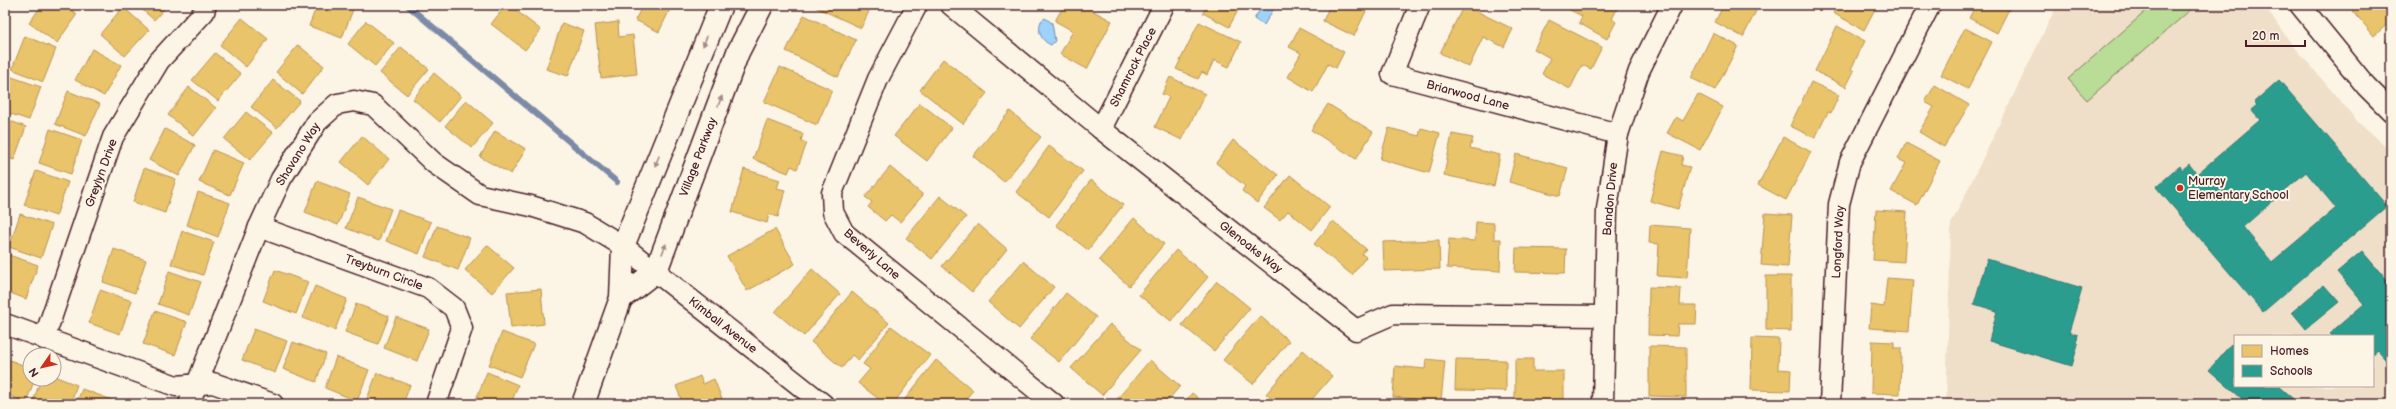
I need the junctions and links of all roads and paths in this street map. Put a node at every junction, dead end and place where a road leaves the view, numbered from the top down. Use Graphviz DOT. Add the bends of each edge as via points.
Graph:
graph roads {
  1 [pos="206,5"];
  2 [pos="721,5"];
  3 [pos="762,5"];
  4 [pos="916,5"];
  5 [pos="951,5"];
  6 [pos="1164,5"];
  7 [pos="1420,5"];
  8 [pos="1672,5"];
  9 [pos="1930,5"];
  10 [pos="2300,5"];
  11 [pos="2391,111"];
  12 [pos="1101,129"];
  13 [pos="1618,134"];
  14 [pos="259,227"];
  15 [pos="623,246"];
  16 [pos="656,271"];
  17 [pos="622,298"];
  18 [pos="1605,316"];
  19 [pos="5,324"];
  20 [pos="44,339"];
  21 [pos="195,385"];
  22 [pos="189,404"];
  23 [pos="273,404"];
  24 [pos="436,404"];
  25 [pos="583,404"];
  26 [pos="823,404"];
  27 [pos="1054,404"];
  28 [pos="1603,404"];
  29 [pos="1830,404"];
  1 -- 20 [label="street, Greylyn Drive" via="204,12 159,61 113,137"];
  2 -- 15 [label="street, one-way"];
  16 -- 3 [label="street, Village Parkway, one-way" via="738,52"];
  4 -- 27 [label="street, Beverly Lane" via="878,79 832,193 833,212 844,233"];
  5 -- 12 [label="street, Glenoaks Way"];
  6 -- 12 [label="street, Shamrock Place"];
  7 -- 13 [label="street, Briarwood Lane" via="1392,74"];
  8 -- 13 [label="street, Bandon Drive" via="1638,71"];
  9 -- 29 [label="street, Longford Way" via="1850,162 1841,197"];
  10 -- 11 [label="street" via="2366,86"];
  12 -- 18 [label="street, Glenoaks Way" via="1356,330 1393,314"];
  13 -- 18 [label="street, Bandon Drive" via="1607,209"];
  14 -- 15 [label="street, Shavano Way" via="281,179 317,122 337,104 354,101 373,105 434,163 480,195 531,206 585,223"];
  14 -- 21 [label="street, Shavano Way"];
  14 -- 24 [label="street, Treyburn Circle" via="428,288 454,308 462,328"];
  15 -- 16 [label="street, Kimball Avenue"];
  15 -- 17 [label="street"];
  16 -- 17 [label="street"];
  16 -- 26 [label="street, Kimball Avenue"];
  17 -- 25 [label="street"];
  18 -- 28 [label="street, Bandon Drive"];
  19 -- 20 [label="street"];
  20 -- 21 [label="street" via="176,386"];
  21 -- 22 [label="street, Shavano Way"];
  21 -- 23 [label="street" via="214,383"];
}
